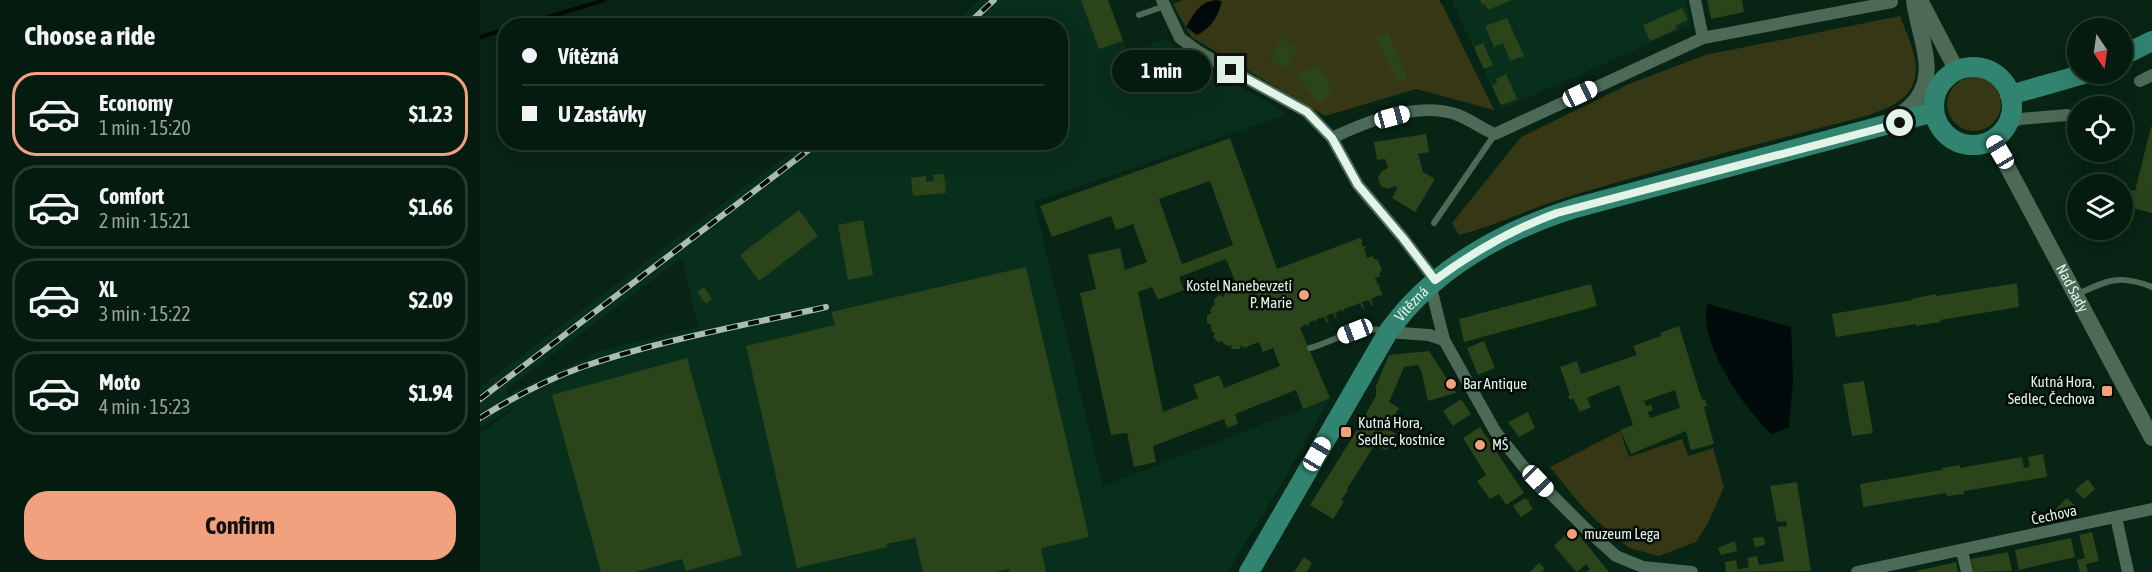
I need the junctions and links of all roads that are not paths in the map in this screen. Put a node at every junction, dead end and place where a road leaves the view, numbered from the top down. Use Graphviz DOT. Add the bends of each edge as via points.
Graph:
graph roads {
  1 [pos="1695,0"];
  2 [pos="1922,1"];
  3 [pos="1892,2"];
  4 [pos="1163,3"];
  5 [pos="1139,15"];
  6 [pos="1703,38"];
  7 [pos="2152,41"];
  8 [pos="2133,50"];
  9 [pos="1957,71"];
  10 [pos="2152,75"];
  11 [pos="2067,79"];
  12 [pos="2140,81"];
  13 [pos="2010,95"];
  14 [pos="1934,112"];
  15 [pos="2067,115"];
  16 [pos="2008,123"];
  17 [pos="1882,128"];
  18 [pos="1495,134"];
  19 [pos="1332,138"];
  20 [pos="1992,140"];
  21 [pos="1434,223"];
  22 [pos="1433,282"];
  23 [pos="2152,287"];
  24 [pos="2075,295"];
  25 [pos="1388,332"];
  26 [pos="1444,340"];
  27 [pos="1310,348"];
  28 [pos="2152,438"];
  29 [pos="2152,509"];
  30 [pos="2116,517"];
  31 [pos="1962,551"];
  32 [pos="1254,570"];
  33 [pos="1692,572"];
  34 [pos="1857,572"];
  35 [pos="1967,572"];
  36 [pos="2128,572"];
  1 -- 6 [label="street"];
  2 -- 9 [label="street"];
  2 -- 17 [label="street" via="1927,77 1918,98"];
  3 -- 6 [label="street"];
  4 -- 5 [label="lane"];
  4 -- 19 [label="street" via="1180,38 1198,52 1307,112"];
  6 -- 18 [label="street"];
  7 -- 8 [label="main road"];
  9 -- 13 [label="main road" via="1985,69 2005,84"];
  9 -- 14 [label="main road" via="1942,82"];
  10 -- 12 [label="street"];
  11 -- 13 [label="main road"];
  13 -- 16 [label="main road"];
  14 -- 17 [label="main road, Vítězná"];
  14 -- 20 [label="main road" via="1938,124 1954,140 1965,144"];
  15 -- 16 [label="street"];
  16 -- 20 [label="main road"];
  17 -- 22 [label="main road, Vítězná" via="1557,213 1474,253"];
  18 -- 19 [label="street" via="1445,111 1419,109"];
  18 -- 21 [label="lane"];
  19 -- 22 [label="street" via="1358,185 1403,238"];
  20 -- 24 [label="street, Nad Sady"];
  22 -- 25 [label="main road, Vítězná"];
  22 -- 26 [label="street"];
  23 -- 24 [label="lane" via="2127,279 2104,281"];
  24 -- 28 [label="street, Nad Sady"];
  25 -- 26 [label="street"];
  25 -- 27 [label="lane" via="1363,329"];
  25 -- 32 [label="main road, Vítězná"];
  26 -- 33 [label="street" via="1495,431 1523,466 1584,528 1616,556 1629,562"];
  29 -- 30 [label="street, Čechova"];
  30 -- 31 [label="street, Čechova"];
  30 -- 36 [label="street"];
  31 -- 34 [label="street, Čechova"];
  31 -- 35 [label="street"];
}
